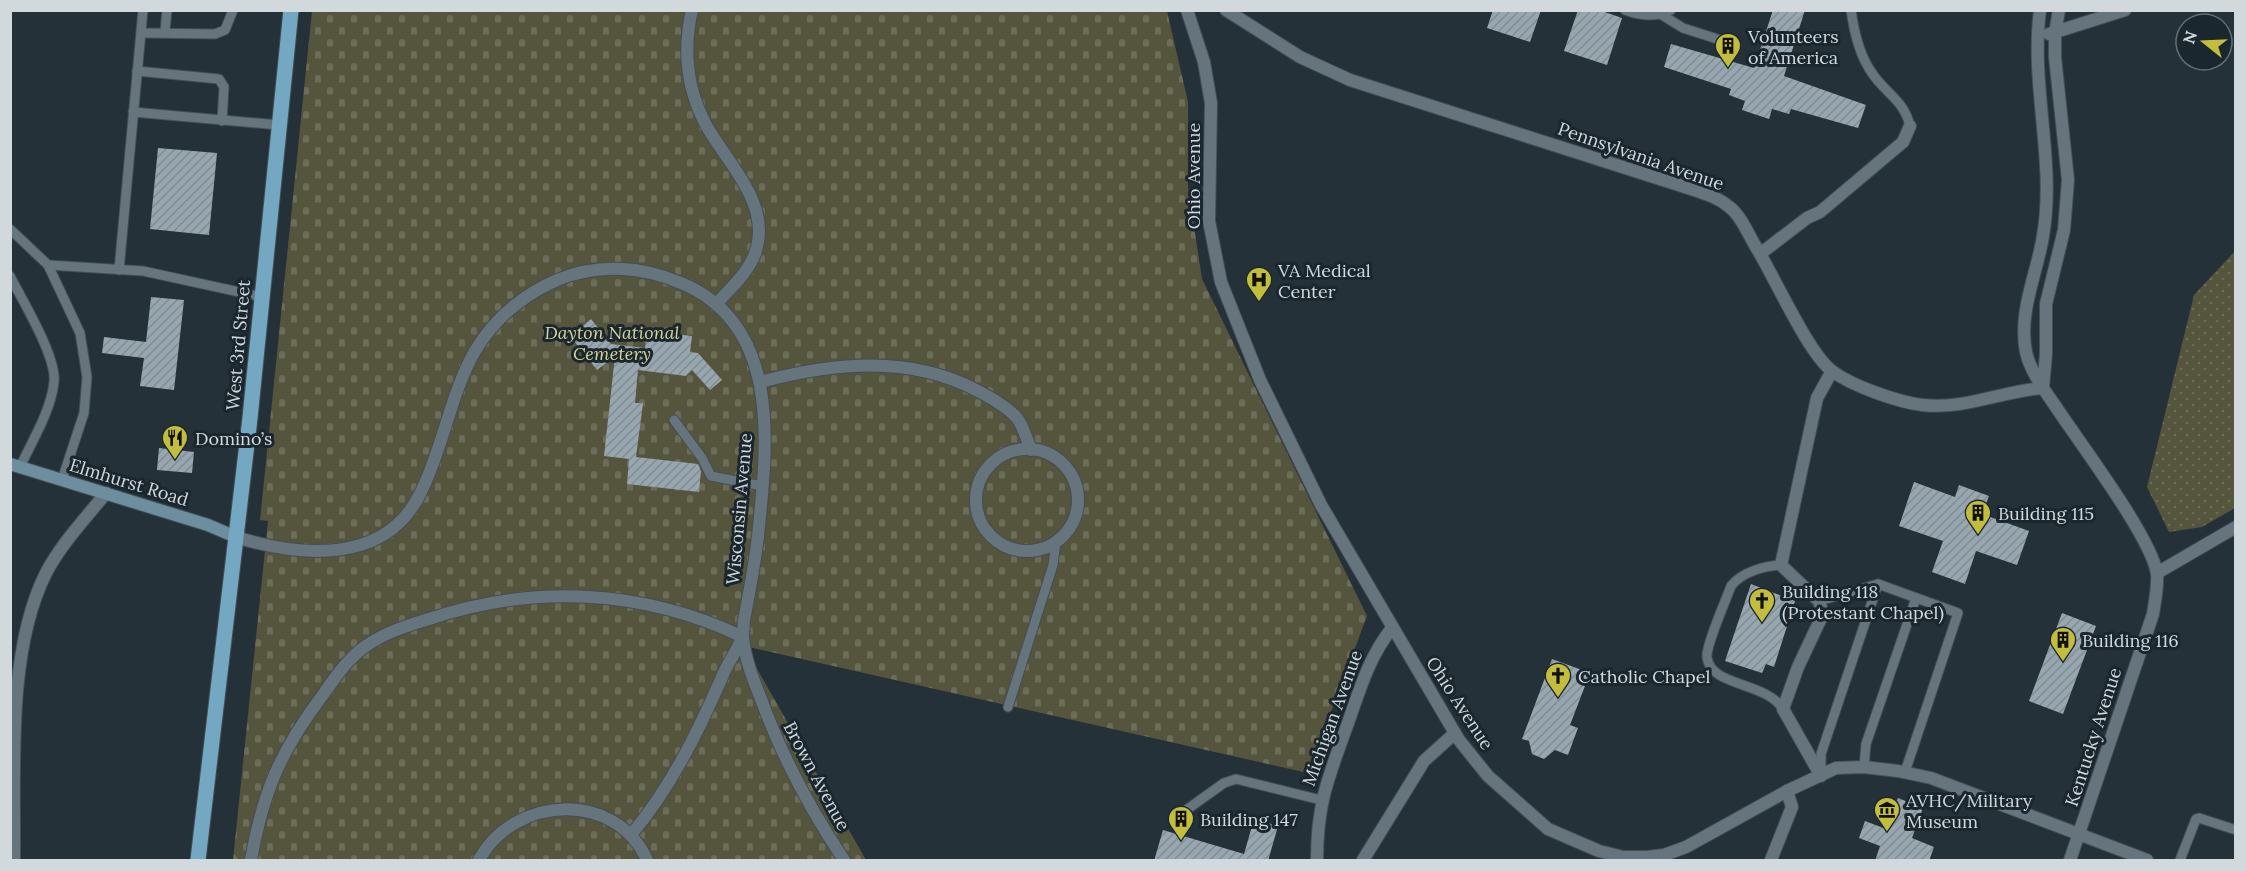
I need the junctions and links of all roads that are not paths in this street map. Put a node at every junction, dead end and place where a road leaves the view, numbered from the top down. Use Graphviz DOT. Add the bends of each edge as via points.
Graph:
graph roads {
  1 [pos="142,10"];
  2 [pos="167,10"];
  3 [pos="233,10"];
  4 [pos="291,10"];
  5 [pos="692,10"];
  6 [pos="1187,10"];
  7 [pos="1226,10"];
  8 [pos="1625,10"];
  9 [pos="1671,10"];
  10 [pos="1851,10"];
  11 [pos="2040,10"];
  12 [pos="2060,10"];
  13 [pos="2125,10"];
  14 [pos="1662,15"];
  15 [pos="165,32"];
  16 [pos="141,33"];
  17 [pos="2055,33"];
  18 [pos="2039,36"];
  19 [pos="1736,45"];
  20 [pos="137,71"];
  21 [pos="133,112"];
  22 [pos="222,121"];
  23 [pos="279,125"];
  24 [pos="1910,126"];
  25 [pos="10,229"];
  26 [pos="1760,254"];
  27 [pos="48,265"];
  28 [pos="119,270"];
  29 [pos="10,276"];
  30 [pos="262,297"];
  31 [pos="717,303"];
  32 [pos="1832,371"];
  33 [pos="760,382"];
  34 [pos="2043,388"];
  35 [pos="674,420"];
  36 [pos="1031,450"];
  37 [pos="15,466"];
  38 [pos="62,480"];
  39 [pos="762,486"];
  40 [pos="106,493"];
  41 [pos="2235,527"];
  42 [pos="236,537"];
  43 [pos="1056,542"];
  44 [pos="1781,565"];
  45 [pos="2157,573"];
  46 [pos="1878,584"];
  47 [pos="1916,597"];
  48 [pos="1819,601"];
  49 [pos="1392,628"];
  50 [pos="743,637"];
  51 [pos="1008,707"];
  52 [pos="1784,710"];
  53 [pos="1455,734"];
  54 [pos="1864,767"];
  55 [pos="1905,772"];
  56 [pos="1821,776"];
  57 [pos="1787,791"];
  58 [pos="1321,800"];
  59 [pos="1176,818"];
  60 [pos="2235,830"];
  61 [pos="631,835"];
  62 [pos="2079,836"];
  63 [pos="14,861"];
  64 [pos="198,861"];
  65 [pos="251,861"];
  66 [pos="479,861"];
  67 [pos="647,861"];
  68 [pos="844,861"];
  69 [pos="1317,861"];
  70 [pos="1363,861"];
  71 [pos="1771,861"];
  72 [pos="2070,861"];
  73 [pos="2147,861"];
  74 [pos="2180,861"];
  1 -- 16 [label="lane"];
  2 -- 15 [label="lane"];
  3 -- 15 [label="lane" via="225,30 215,34"];
  4 -- 23 [label="main road, West 3rd Street"];
  5 -- 31 [label="street" via="687,42 693,92 705,122 751,195 759,230 753,258"];
  6 -- 49 [label="street, Ohio Avenue" via="1204,62 1211,103 1209,221 1221,282 1260,380 1321,505"];
  7 -- 26 [label="street, Pennsylvania Avenue" via="1300,57 1350,80 1727,204"];
  8 -- 14 [label="lane" via="1638,15"];
  9 -- 14 [label="lane"];
  10 -- 24 [label="lane" via="1855,36 1871,73 1906,111"];
  11 -- 18 [label="street"];
  12 -- 17 [label="street"];
  13 -- 17 [label="street"];
  14 -- 19 [label="lane" via="1683,28"];
  15 -- 16 [label="lane"];
  16 -- 20 [label="lane"];
  17 -- 18 [label="street"];
  17 -- 34 [label="street" via="2068,180 2064,230 2046,304"];
  18 -- 34 [label="street" via="2037,57 2048,203 2024,330 2026,353"];
  20 -- 21 [label="lane"];
  20 -- 22 [label="lane" via="219,79 224,87"];
  21 -- 22 [label="lane"];
  21 -- 28 [label="lane"];
  22 -- 23 [label="lane"];
  23 -- 30 [label="main road, West 3rd Street"];
  24 -- 26 [label="street" via="1903,142 1820,213 1807,218"];
  25 -- 27 [label="lane"];
  26 -- 32 [label="street, Pennsylvania Avenue" via="1818,356"];
  27 -- 28 [label="lane"];
  27 -- 38 [label="lane" via="80,333 87,377 84,413"];
  28 -- 30 [label="lane"];
  29 -- 37 [label="lane" via="52,362 55,380 51,399"];
  30 -- 42 [label="main road, West 3rd Street"];
  31 -- 33 [label="street, Wisconsin Avenue" via="747,346"];
  31 -- 42 [label="street, Wisconsin Avenue" via="671,279 621,268 573,274 537,290 505,314 475,352 422,492 399,523 376,539 338,552 264,546"];
  32 -- 34 [label="street, Pennsylvania Avenue" via="1857,384 1922,405 1962,405 2016,390"];
  32 -- 44 [label="street" via="1817,398"];
  33 -- 36 [label="street" via="812,370 873,364 934,374 971,387 1003,406 1017,418"];
  33 -- 39 [label="street, Wisconsin Avenue" via="764,411"];
  34 -- 45 [label="street" via="2134,525"];
  35 -- 39 [label="lane" via="711,476"];
  36 -- 43 [label="street" via="1059,461 1076,487 1075,517"];
  36 -- 43 [label="street" via="1007,454 987,469 977,491 978,515 991,537 1012,549 1036,550"];
  37 -- 38 [label="street, Elmhurst Road"];
  38 -- 40 [label="street, Elmhurst Road"];
  39 -- 50 [label="street, Wisconsin Avenue"];
  40 -- 42 [label="street, Elmhurst Road"];
  40 -- 63 [label="street" via="52,562 28,622 16,734"];
  41 -- 45 [label="street"];
  42 -- 64 [label="main road, West 3rd Street"];
  43 -- 51 [label="lane" via="1053,566"];
  44 -- 48 [label="street"];
  44 -- 52 [label="lane" via="1738,577 1731,586 1707,655 1711,669 1722,677 1777,699"];
  45 -- 62 [label="street, Kentucky Avenue" via="2153,614"];
  46 -- 47 [label="lane"];
  46 -- 48 [label="lane"];
  46 -- 56 [label="lane" via="1821,754"];
  47 -- 54 [label="lane" via="1866,744"];
  47 -- 55 [label="lane" via="1958,613"];
  48 -- 52 [label="street" via="1823,614 1798,667"];
  49 -- 53 [label="street, Ohio Avenue"];
  49 -- 58 [label="street, Michigan Avenue" via="1366,669"];
  50 -- 61 [label="street, Wisconsin Avenue" via="676,772"];
  50 -- 65 [label="street" via="714,623 650,605 578,595 464,607 384,634 351,659 284,750 263,803"];
  50 -- 68 [label="street, Brown Avenue" via="746,658 778,746"];
  52 -- 56 [label="street"];
  53 -- 57 [label="street, Ohio Avenue" via="1488,776 1548,829 1599,851 1623,856 1664,855 1686,847"];
  53 -- 70 [label="street" via="1424,761"];
  54 -- 55 [label="street, Ohio Avenue"];
  54 -- 56 [label="street, Ohio Avenue" via="1836,768"];
  55 -- 62 [label="street, Ohio Avenue"];
  56 -- 57 [label="street, Ohio Avenue"];
  57 -- 71 [label="street" via="1792,807"];
  58 -- 59 [label="lane" via="1236,779 1224,783"];
  58 -- 69 [label="street, Michigan Avenue"];
  60 -- 74 [label="lane" via="2196,819"];
  61 -- 66 [label="street" via="618,824 587,813 549,810 513,822 490,843"];
  61 -- 67 [label="street"];
  62 -- 72 [label="street, Kentucky Avenue"];
  62 -- 73 [label="street, Ohio Avenue"];
}
